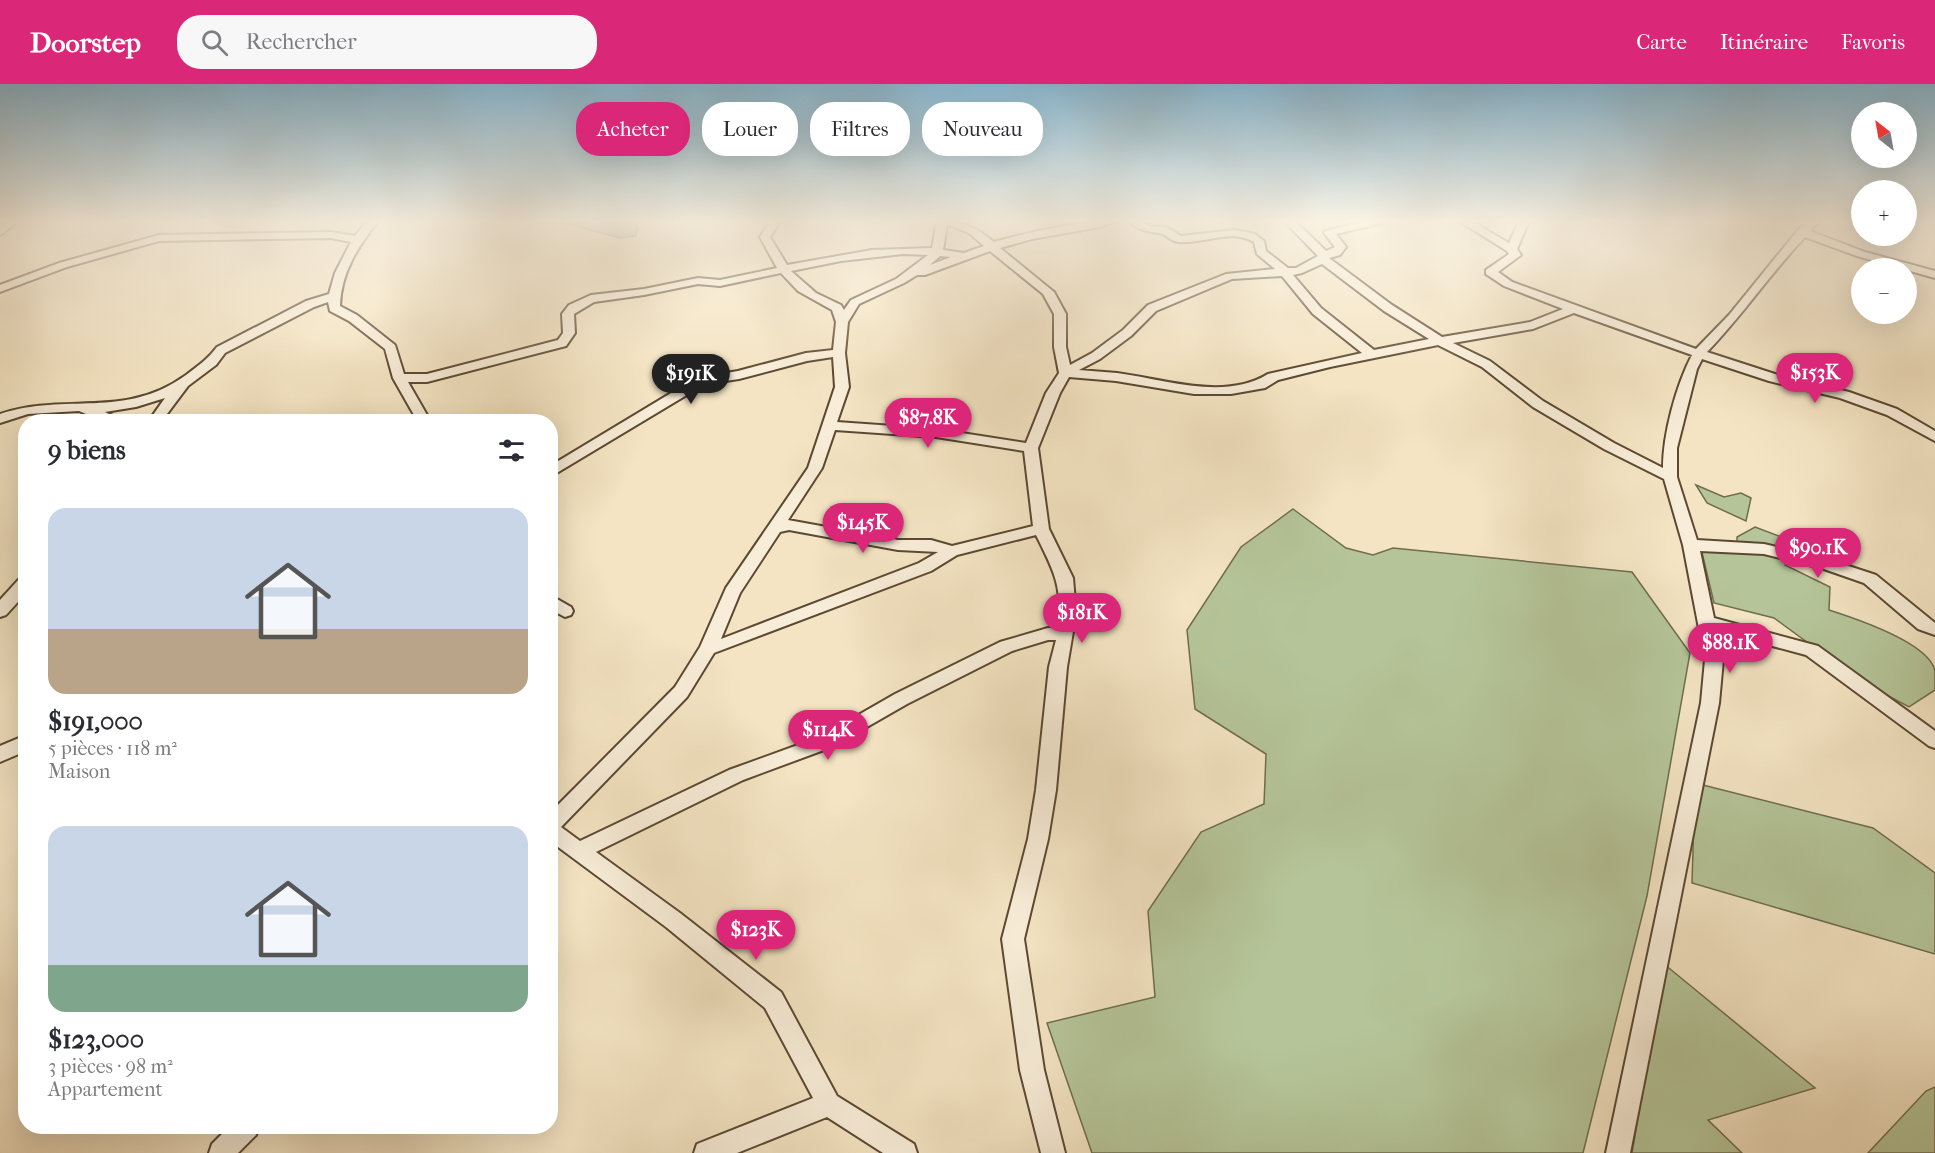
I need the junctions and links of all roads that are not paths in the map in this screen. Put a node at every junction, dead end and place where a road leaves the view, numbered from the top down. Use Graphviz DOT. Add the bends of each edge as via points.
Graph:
graph roads {
  1 [pos="48,271"];
  2 [pos="342,271"];
  3 [pos="788,271"];
  4 [pos="915,271"];
  5 [pos="926,271"];
  6 [pos="1024,271"];
  7 [pos="1284,271"];
  8 [pos="1298,271"];
  9 [pos="1340,271"];
  10 [pos="1492,271"];
  11 [pos="1769,271"];
  12 [pos="783,272"];
  13 [pos="900,281"];
  14 [pos="0,289"];
  15 [pos="333,297"];
  16 [pos="1575,308"];
  17 [pos="842,322"];
  18 [pos="1440,341"];
  19 [pos="839,353"];
  20 [pos="1699,353"];
  21 [pos="1372,356"];
  22 [pos="1065,373"];
  23 [pos="399,378"];
  24 [pos="183,383"];
  25 [pos="80,407"];
  26 [pos="98,414"];
  27 [pos="160,414"];
  28 [pos="420,414"];
  29 [pos="0,419"];
  30 [pos="828,424"];
  31 [pos="1935,437"];
  32 [pos="1031,448"];
  33 [pos="558,468"];
  34 [pos="1670,477"];
  35 [pos="776,528"];
  36 [pos="1041,529"];
  37 [pos="1691,545"];
  38 [pos="952,550"];
  39 [pos="18,591"];
  40 [pos="558,606"];
  41 [pos="0,611"];
  42 [pos="565,611"];
  43 [pos="1707,622"];
  44 [pos="1935,629"];
  45 [pos="1066,634"];
  46 [pos="708,649"];
  47 [pos="1935,741"];
  48 [pos="18,746"];
  49 [pos="0,755"];
  50 [pos="558,820"];
  51 [pos="558,834"];
  52 [pos="579,851"];
  53 [pos="829,1104"];
  54 [pos="239,1134"];
  55 [pos="221,1153"];
  56 [pos="706,1153"];
  57 [pos="905,1153"];
  58 [pos="1053,1153"];
  59 [pos="1618,1153"];
  1 -- 14 [label="street"];
  2 -- 15 [label="street"];
  3 -- 12 [label="street"];
  4 -- 13 [label="street"];
  5 -- 13 [label="street"];
  6 -- 22 [label="street" via="1048,292 1060,314"];
  7 -- 8 [label="street"];
  7 -- 21 [label="street" via="1317,312"];
  7 -- 22 [label="street" via="1230,276 1152,308 1128,333"];
  9 -- 18 [label="street" via="1374,299"];
  10 -- 16 [label="street" via="1508,284"];
  11 -- 20 [label="street" via="1733,318"];
  12 -- 17 [label="street" via="817,300 837,308"];
  12 -- 23 [label="street" via="591,299 568,314 569,333 562,343 427,378"];
  13 -- 17 [label="street" via="855,302"];
  15 -- 23 [label="street" via="334,308 392,348"];
  15 -- 24 [label="street" via="310,304 221,350 212,362"];
  16 -- 18 [label="street" via="1533,326"];
  16 -- 20 [label="street"];
  17 -- 19 [label="street"];
  18 -- 21 [label="street"];
  18 -- 34 [label="street" via="1486,364 1538,404 1609,447"];
  19 -- 30 [label="street" via="842,387"];
  19 -- 33 [label="street" via="701,381"];
  20 -- 31 [label="street" via="1882,408"];
  20 -- 34 [label="street" via="1670,448"];
  21 -- 22 [label="street" via="1330,363 1231,390 1194,390"];
  22 -- 32 [label="street"];
  23 -- 28 [label="street"];
  24 -- 25 [label="street" via="174,390 129,404 97,409"];
  24 -- 27 [label="street"];
  25 -- 26 [label="street"];
  25 -- 29 [label="street" via="26,410"];
  30 -- 32 [label="street"];
  30 -- 35 [label="street" via="815,468"];
  32 -- 36 [label="street"];
  34 -- 37 [label="street"];
  35 -- 38 [label="street" via="789,525 898,545 931,545"];
  35 -- 46 [label="street" via="732,592"];
  36 -- 38 [label="street"];
  36 -- 45 [label="street" via="1065,578"];
  37 -- 43 [label="street"];
  37 -- 44 [label="street" via="1764,549 1824,563 1870,579 1924,625"];
  38 -- 46 [label="street" via="925,567"];
  39 -- 41 [label="street"];
  40 -- 42 [label="street"];
  43 -- 47 [label="street" via="1812,650"];
  43 -- 59 [label="street" via="1714,660 1710,703"];
  45 -- 52 [label="street" via="1048,634 1006,646 826,742 736,775"];
  45 -- 58 [label="street" via="1058,667 1038,840 1013,939 1032,1070"];
  46 -- 50 [label="street" via="681,692"];
  48 -- 49 [label="street"];
  51 -- 52 [label="street"];
  52 -- 53 [label="street" via="772,1000"];
  53 -- 56 [label="street"];
  53 -- 57 [label="street"];
  54 -- 55 [label="street"];
}
